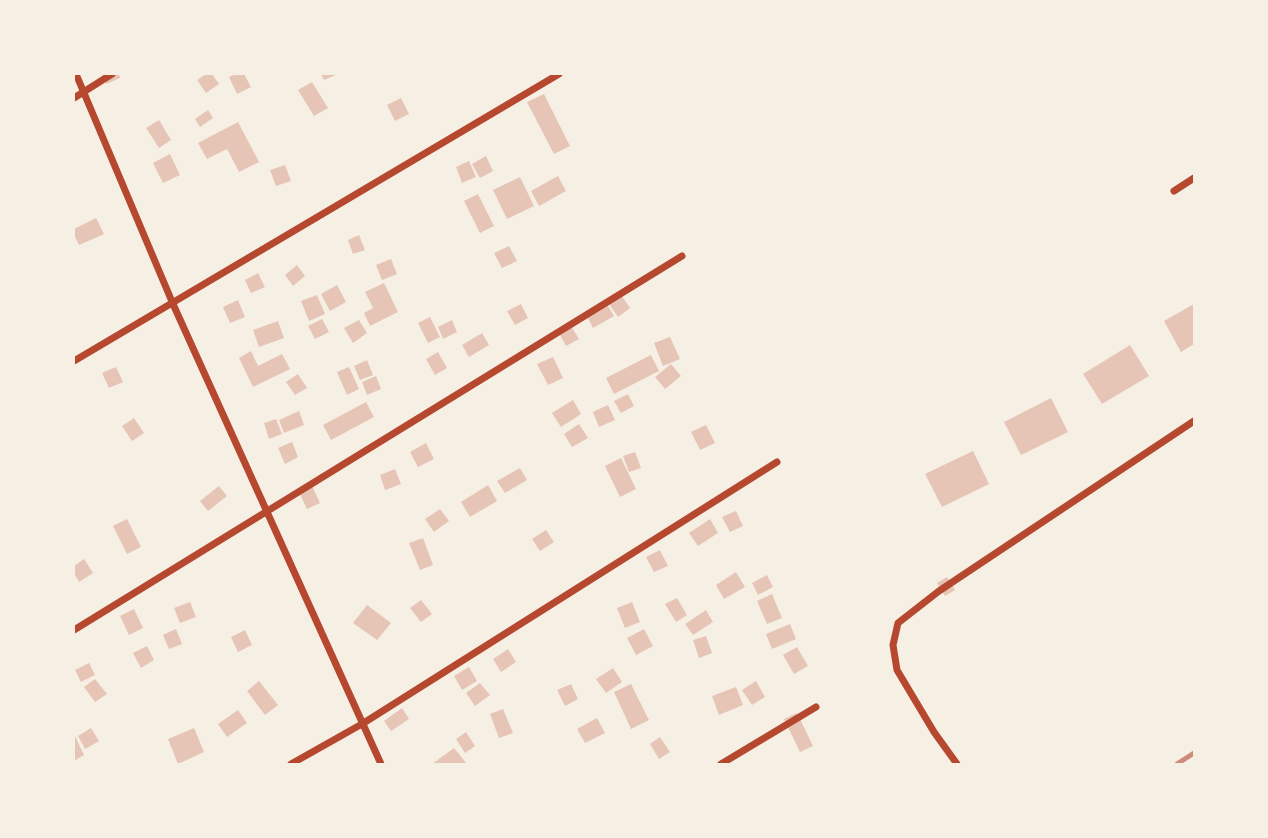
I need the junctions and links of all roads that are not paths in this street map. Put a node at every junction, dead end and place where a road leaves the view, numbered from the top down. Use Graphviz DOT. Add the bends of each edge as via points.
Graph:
graph roads {
  1 [pos="76,74"];
  2 [pos="112,74"];
  3 [pos="559,74"];
  4 [pos="84,92"];
  5 [pos="74,98"];
  6 [pos="1195,178"];
  7 [pos="1174,191"];
  8 [pos="682,257"];
  9 [pos="173,304"];
  10 [pos="74,361"];
  11 [pos="1195,421"];
  12 [pos="777,462"];
  13 [pos="267,513"];
  14 [pos="74,630"];
  15 [pos="816,707"];
  16 [pos="362,724"];
  17 [pos="291,765"];
  18 [pos="381,765"];
  19 [pos="721,765"];
  20 [pos="957,765"];
  1 -- 4 [label="street"];
  2 -- 4 [label="street"];
  3 -- 9 [label="street"];
  4 -- 5 [label="street"];
  4 -- 9 [label="street"];
  6 -- 7 [label="street"];
  8 -- 13 [label="street"];
  9 -- 10 [label="street"];
  9 -- 13 [label="street"];
  11 -- 20 [label="street" via="898,623 894,645 897,670"];
  12 -- 16 [label="street"];
  13 -- 14 [label="street"];
  13 -- 16 [label="street"];
  15 -- 19 [label="street"];
  16 -- 17 [label="street"];
  16 -- 18 [label="street"];
}
